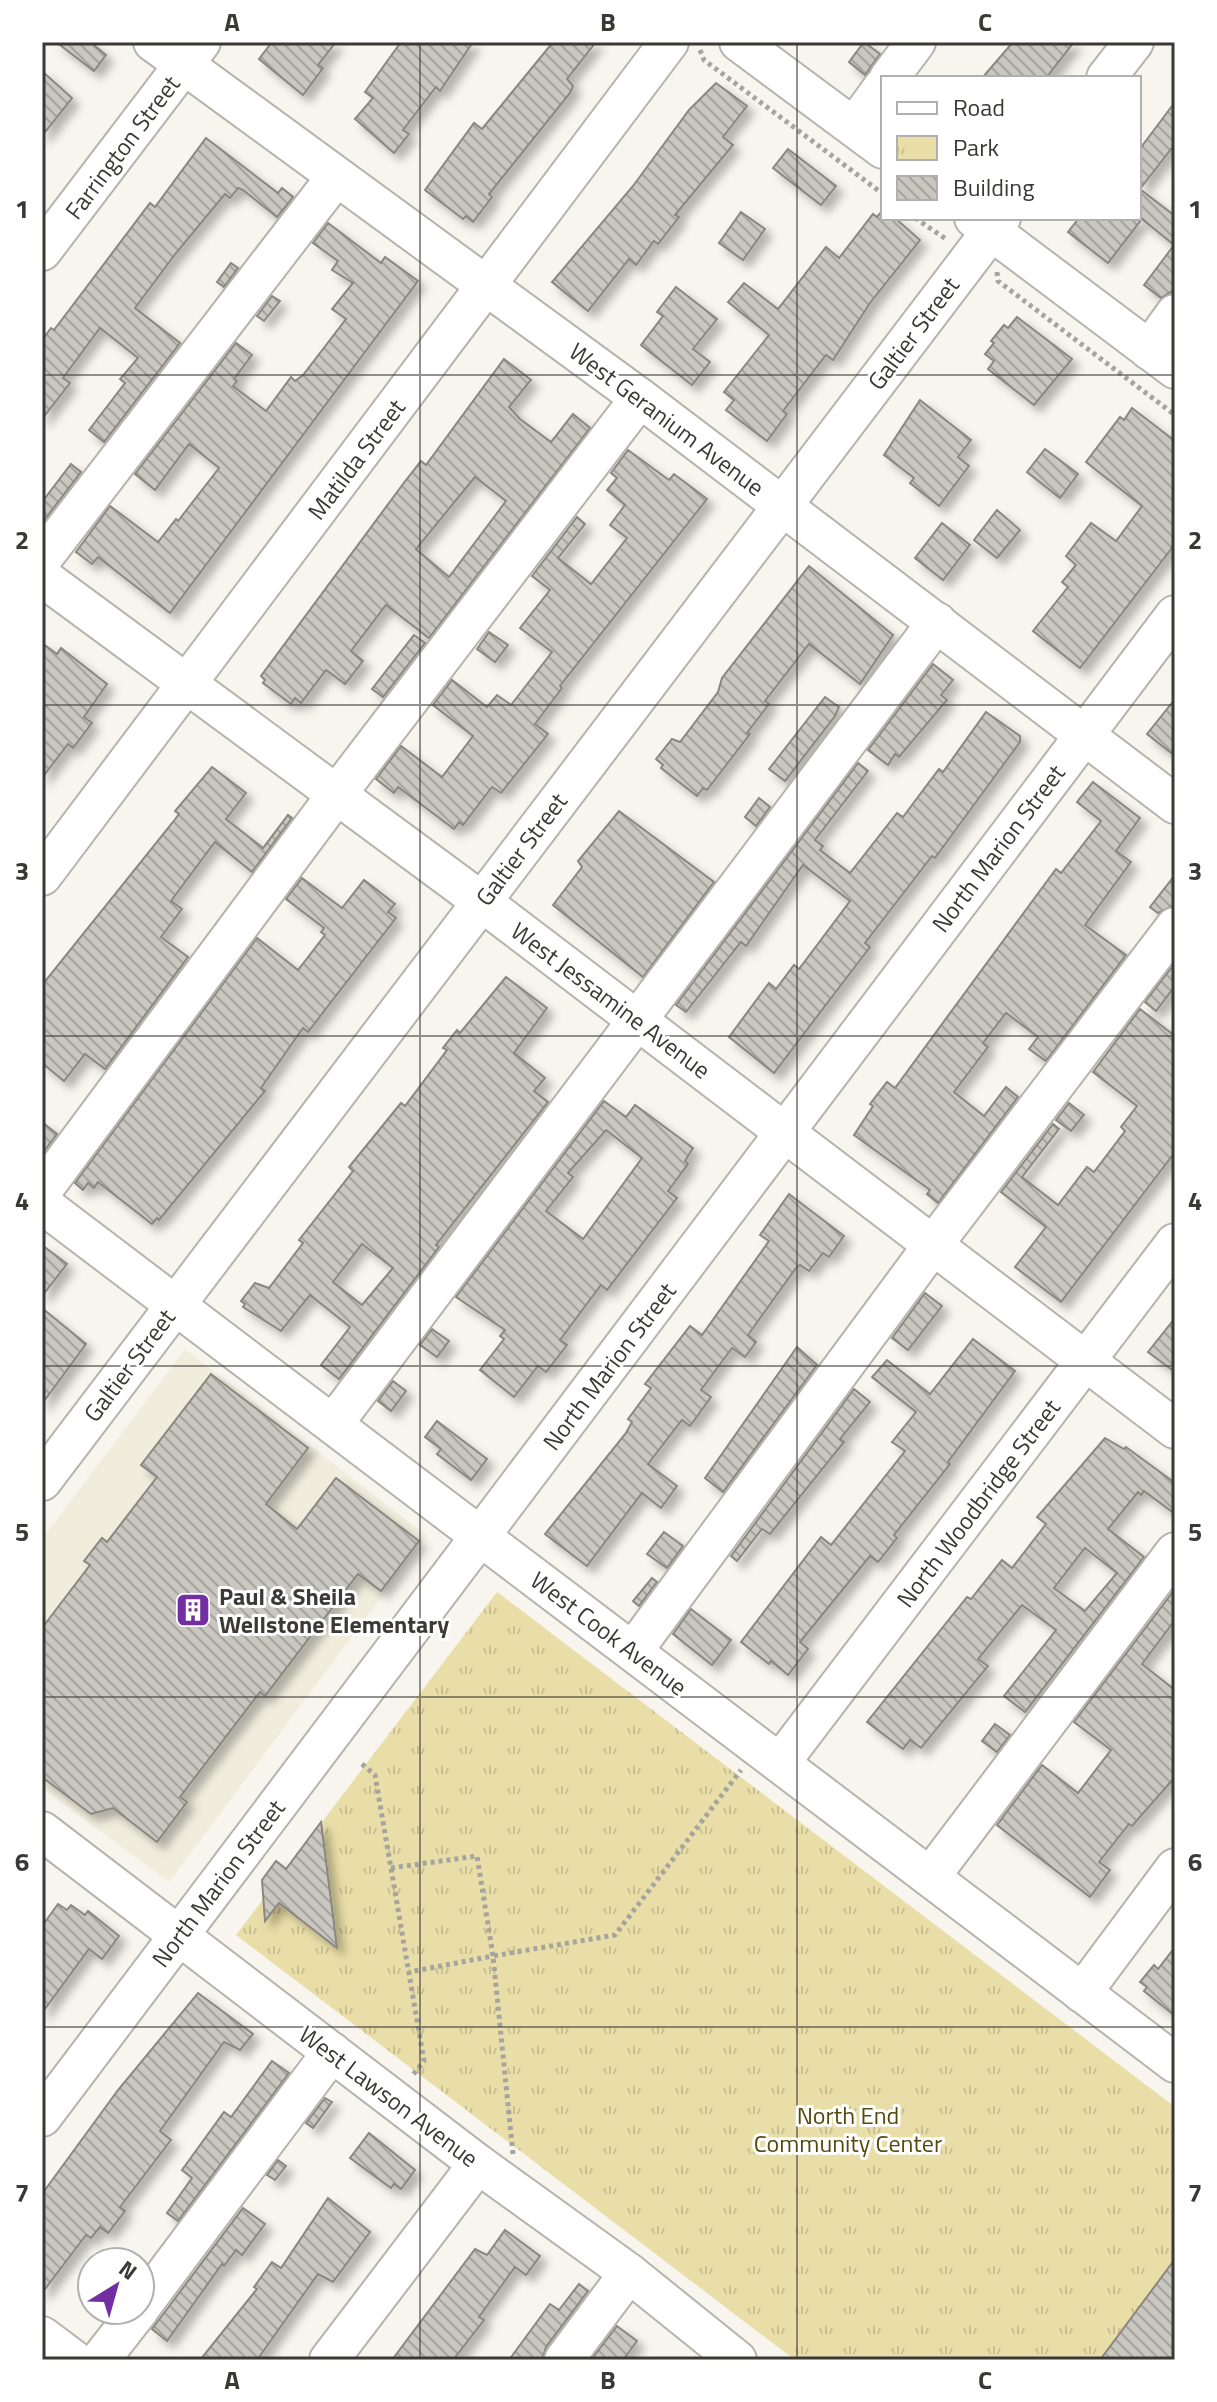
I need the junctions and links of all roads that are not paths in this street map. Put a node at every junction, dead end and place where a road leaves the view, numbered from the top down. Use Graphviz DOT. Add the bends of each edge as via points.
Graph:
graph roads {
  1 [pos="153,42"];
  2 [pos="739,42"];
  3 [pos="916,42"];
  4 [pos="1134,42"];
  5 [pos="685,46"];
  6 [pos="192,53"];
  7 [pos="890,76"];
  8 [pos="1108,76"];
  9 [pos="881,94"];
  10 [pos="868,138"];
  11 [pos="336,177"];
  12 [pos="980,226"];
  13 [pos="42,251"];
  14 [pos="486,286"];
  15 [pos="1175,314"];
  16 [pos="1162,360"];
  17 [pos="640,398"];
  18 [pos="782,506"];
  19 [pos="42,559"];
  20 [pos="42,577"];
  21 [pos="1175,615"];
  22 [pos="937,622"];
  23 [pos="187,684"];
  24 [pos="1085,735"];
  25 [pos="337,794"];
  26 [pos="1175,804"];
  27 [pos="42,876"];
  28 [pos="481,901"];
  29 [pos="1175,927"];
  30 [pos="636,1020"];
  31 [pos="783,1131"];
  32 [pos="42,1191"];
  33 [pos="42,1204"];
  34 [pos="1175,1243"];
  35 [pos="933,1245"];
  36 [pos="175,1304"];
  37 [pos="1086,1362"];
  38 [pos="334,1423"];
  39 [pos="1175,1429"];
  40 [pos="42,1481"];
  41 [pos="483,1536"];
  42 [pos="1175,1552"];
  43 [pos="633,1651"];
  44 [pos="764,1764"];
  45 [pos="42,1831"];
  46 [pos="1175,1868"];
  47 [pos="930,1877"];
  48 [pos="178,1935"];
  49 [pos="1082,1993"];
  50 [pos="332,2052"];
  51 [pos="1175,2063"];
  52 [pos="42,2117"];
  53 [pos="495,2161"];
  54 [pos="629,2273"];
  55 [pos="156,2286"];
  56 [pos="126,2326"];
  57 [pos="42,2336"];
  58 [pos="74,2360"];
  59 [pos="100,2360"];
  60 [pos="329,2360"];
  61 [pos="564,2360"];
  62 [pos="737,2360"];
  1 -- 6 [label="street, West Geranium Avenue"];
  2 -- 10 [label="street"];
  3 -- 7 [label="street"];
  4 -- 8 [label="street"];
  5 -- 14 [label="street, Matilda Street"];
  6 -- 11 [label="street, West Geranium Avenue"];
  6 -- 13 [label="street, Farrington Street"];
  9 -- 10 [label="street"];
  11 -- 14 [label="street, West Geranium Avenue"];
  11 -- 19 [label="street"];
  12 -- 16 [label="street"];
  12 -- 18 [label="street, Galtier Street"];
  14 -- 17 [label="street, West Geranium Avenue"];
  14 -- 23 [label="street, Matilda Street"];
  15 -- 16 [label="street"];
  17 -- 18 [label="street, West Geranium Avenue"];
  17 -- 25 [label="street"];
  18 -- 22 [label="street, West Geranium Avenue"];
  18 -- 28 [label="street, Galtier Street"];
  20 -- 23 [label="street, West Jessamine Avenue"];
  21 -- 24 [label="street, North Marion Street"];
  22 -- 24 [label="street, West Geranium Avenue"];
  22 -- 30 [label="street"];
  23 -- 25 [label="street, West Jessamine Avenue"];
  23 -- 27 [label="street, Matilda Street"];
  24 -- 26 [label="street, West Geranium Avenue"];
  24 -- 31 [label="street, North Marion Street"];
  25 -- 28 [label="street, West Jessamine Avenue"];
  25 -- 32 [label="street"];
  28 -- 30 [label="street, West Jessamine Avenue"];
  28 -- 36 [label="street, Galtier Street"];
  29 -- 35 [label="street"];
  30 -- 31 [label="street, West Jessamine Avenue"];
  30 -- 38 [label="street"];
  31 -- 35 [label="street, West Jessamine Avenue"];
  31 -- 41 [label="street, North Marion Street"];
  33 -- 36 [label="street, West Cook Avenue"];
  34 -- 37 [label="street, North Woodbridge Street"];
  35 -- 37 [label="street, West Jessamine Avenue"];
  35 -- 43 [label="street"];
  36 -- 38 [label="street, West Cook Avenue"];
  36 -- 40 [label="street, Galtier Street"];
  37 -- 39 [label="street, West Jessamine Avenue"];
  37 -- 44 [label="street, North Woodbridge Street"];
  38 -- 41 [label="street, West Cook Avenue"];
  41 -- 43 [label="street, West Cook Avenue"];
  41 -- 48 [label="street, North Marion Street"];
  42 -- 47 [label="street"];
  43 -- 44 [label="street, West Cook Avenue"];
  44 -- 47 [label="street, West Cook Avenue"];
  45 -- 48 [label="street, West Lawson Avenue"];
  46 -- 49 [label="street"];
  47 -- 49 [label="street, West Cook Avenue"];
  48 -- 50 [label="street, West Lawson Avenue"];
  48 -- 52 [label="street, North Marion Street"];
  49 -- 51 [label="street, West Cook Avenue"];
  50 -- 53 [label="street, West Lawson Avenue" via="393,2099"];
  50 -- 55 [label="street"];
  53 -- 54 [label="street, West Lawson Avenue"];
  53 -- 60 [label="street"];
  54 -- 61 [label="street"];
  54 -- 62 [label="street, West Lawson Avenue"];
  56 -- 59 [label="street"];
  57 -- 58 [label="street"];
}
